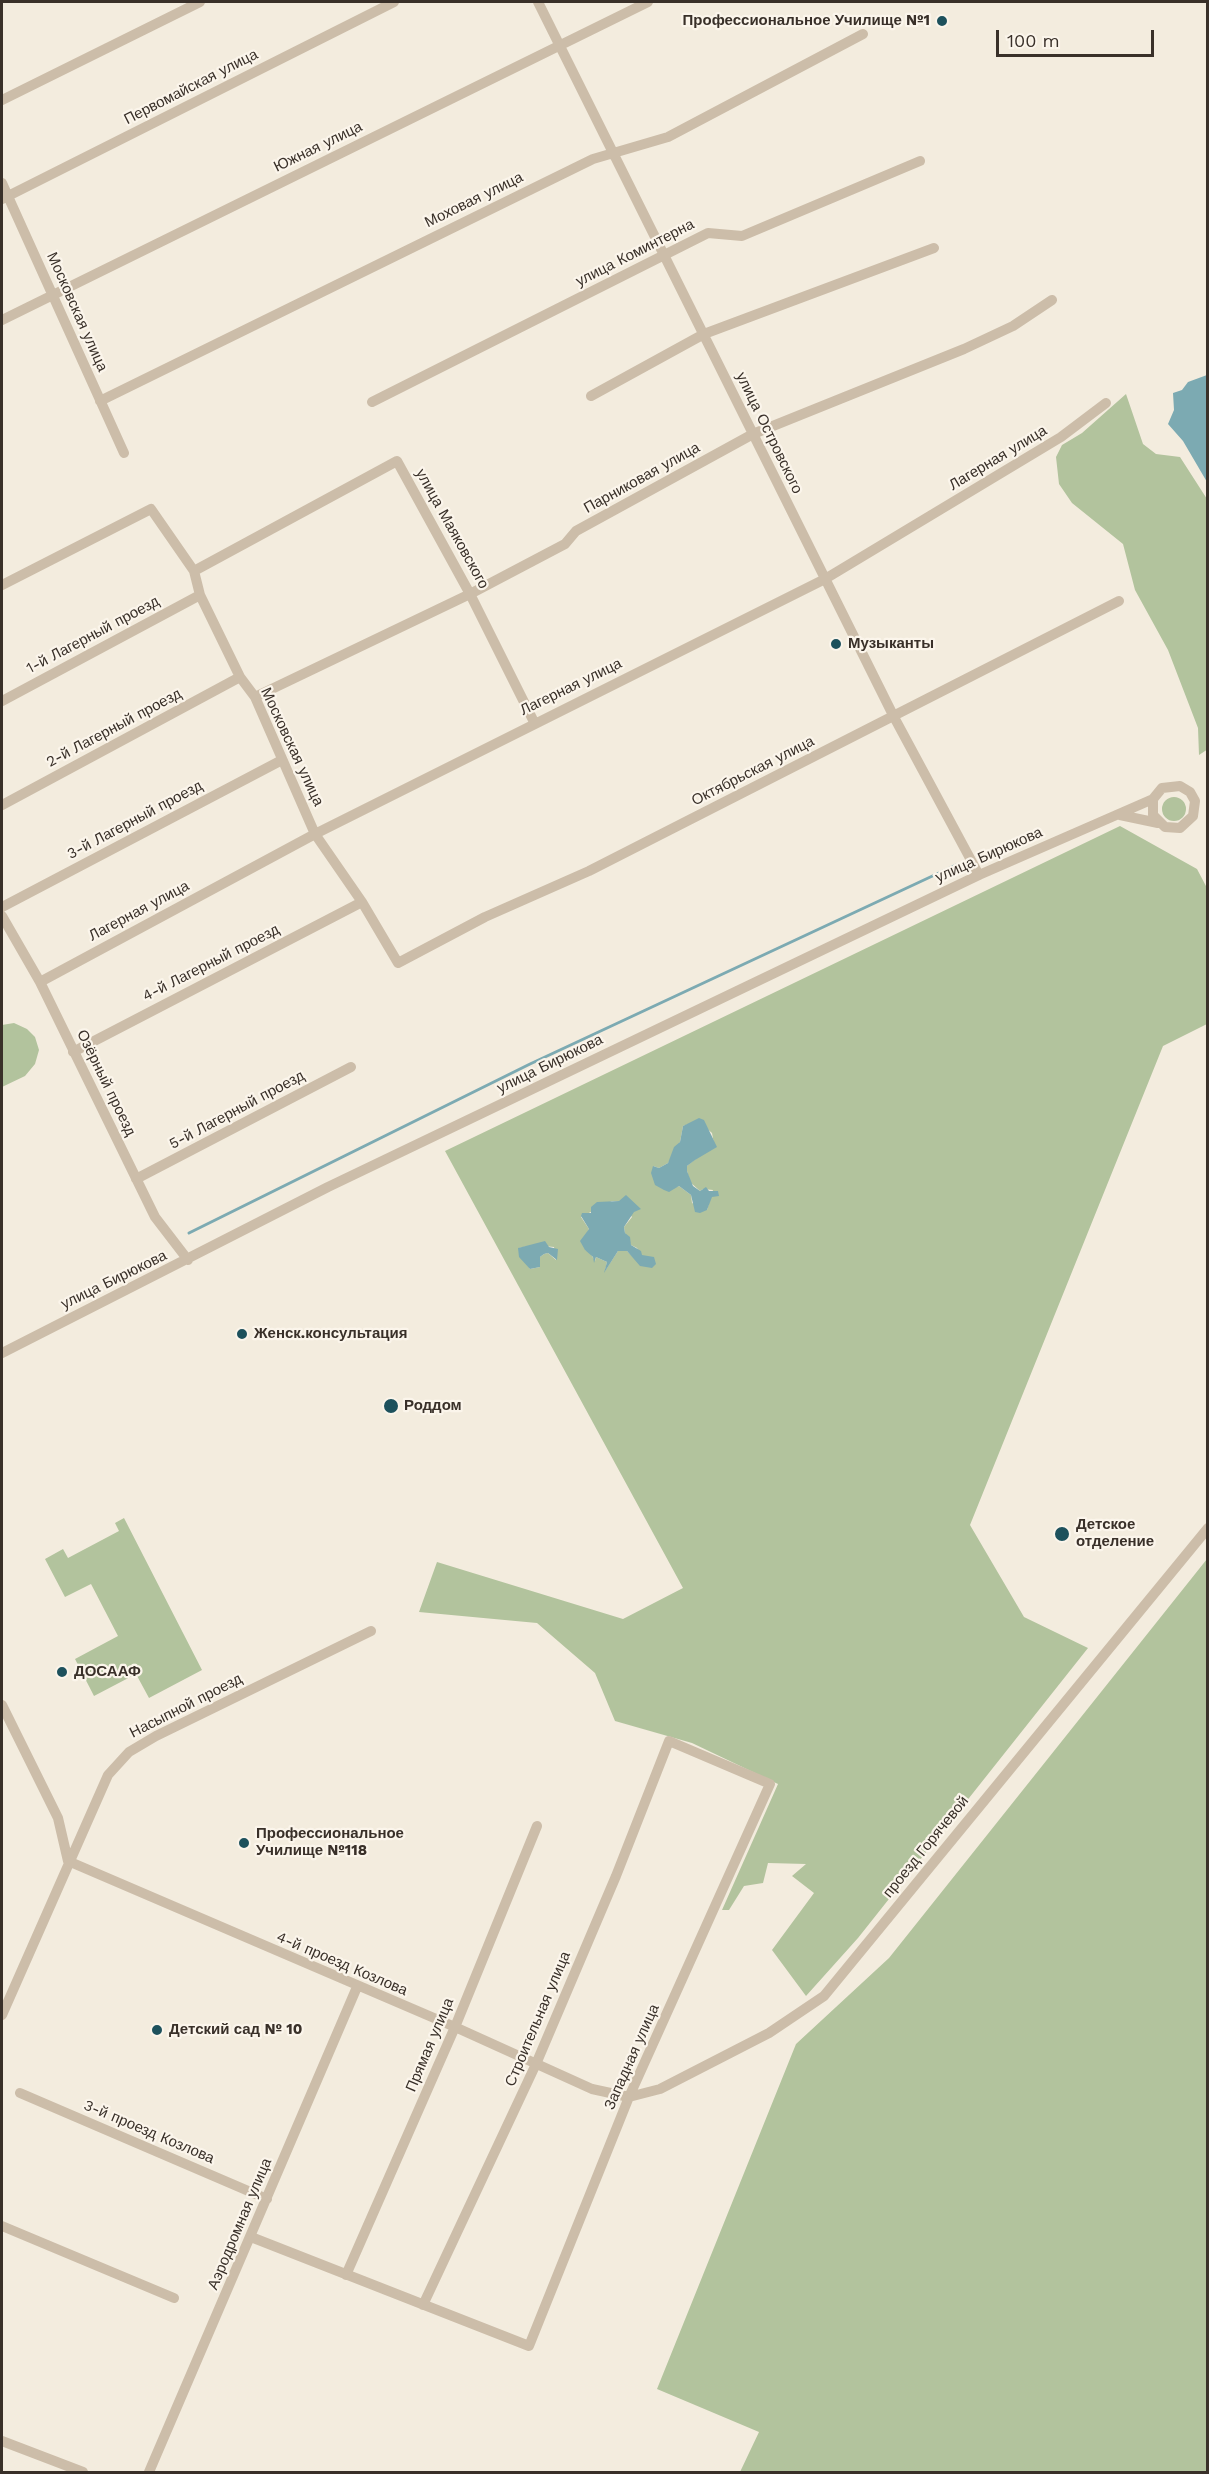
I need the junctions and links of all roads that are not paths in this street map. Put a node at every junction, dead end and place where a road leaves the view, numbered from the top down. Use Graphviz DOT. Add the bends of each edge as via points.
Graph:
graph roads {
  1 [pos="200,2"];
  2 [pos="394,2"];
  3 [pos="538,2"];
  4 [pos="648,2"];
  5 [pos="863,34"];
  6 [pos="559,44"];
  7 [pos="2,100"];
  8 [pos="614,154"];
  9 [pos="920,161"];
  10 [pos="2,183"];
  11 [pos="5,197"];
  12 [pos="934,248"];
  13 [pos="663,256"];
  14 [pos="52,295"];
  15 [pos="1052,300"];
  16 [pos="2,320"];
  17 [pos="704,334"];
  18 [pos="591,396"];
  19 [pos="100,401"];
  20 [pos="372,402"];
  21 [pos="1106,403"];
  22 [pos="753,434"];
  23 [pos="124,453"];
  24 [pos="194,571"];
  25 [pos="825,579"];
  26 [pos="2,585"];
  27 [pos="470,594"];
  28 [pos="200,595"];
  29 [pos="1119,601"];
  30 [pos="240,677"];
  31 [pos="255,698"];
  32 [pos="2,701"];
  33 [pos="894,717"];
  34 [pos="534,722"];
  35 [pos="282,760"];
  36 [pos="1153,799"];
  37 [pos="2,805"];
  38 [pos="1117,815"];
  39 [pos="1158,823"];
  40 [pos="315,834"];
  41 [pos="979,875"];
  42 [pos="362,902"];
  43 [pos="2,907"];
  44 [pos="2,916"];
  45 [pos="399,963"];
  46 [pos="40,982"];
  47 [pos="73,1052"];
  48 [pos="351,1067"];
  49 [pos="136,1179"];
  50 [pos="188,1260"];
  51 [pos="2,1353"];
  52 [pos="1208,1528"];
  53 [pos="371,1631"];
  54 [pos="2,1705"];
  55 [pos="770,1784"];
  56 [pos="537,1826"];
  57 [pos="68,1862"];
  58 [pos="357,1987"];
  59 [pos="2,2014"];
  60 [pos="455,2027"];
  61 [pos="536,2064"];
  62 [pos="20,2093"];
  63 [pos="604,2093"];
  64 [pos="630,2097"];
  65 [pos="267,2199"];
  66 [pos="2,2226"];
  67 [pos="251,2238"];
  68 [pos="346,2275"];
  69 [pos="174,2298"];
  70 [pos="423,2305"];
  71 [pos="2,2442"];
  72 [pos="83,2472"];
  73 [pos="148,2472"];
  1 -- 7 [label="street"];
  2 -- 11 [label="street, Первомайская улица"];
  3 -- 6 [label="street, улица Островского"];
  4 -- 6 [label="street, Южная улица"];
  5 -- 8 [label="street, Моховая улица" via="668,137"];
  6 -- 8 [label="street, улица Островского"];
  6 -- 14 [label="street, Южная улица"];
  8 -- 13 [label="street, улица Островского"];
  8 -- 19 [label="street, Моховая улица" via="593,159"];
  9 -- 13 [label="street, улица Коминтерна" via="742,236 708,233"];
  10 -- 11 [label="street, Московская улица"];
  11 -- 14 [label="street, Московская улица"];
  12 -- 17 [label="street"];
  13 -- 17 [label="street, улица Островского"];
  13 -- 20 [label="street, улица Коминтерна"];
  14 -- 16 [label="street, Южная улица"];
  14 -- 19 [label="street, Московская улица"];
  15 -- 22 [label="street, Парниковая улица" via="1013,326 964,349"];
  17 -- 18 [label="street"];
  17 -- 22 [label="street, улица Островского"];
  19 -- 23 [label="street, Московская улица"];
  21 -- 25 [label="street, Лагерная улица" via="1061,437"];
  22 -- 25 [label="street, улица Островского"];
  22 -- 27 [label="street, Парниковая улица" via="576,531 565,544"];
  24 -- 26 [label="street, Московская улица" via="151,509"];
  24 -- 27 [label="street, улица Маяковского" via="397,461"];
  24 -- 28 [label="street, Московская улица"];
  25 -- 33 [label="street, улица Островского"];
  25 -- 34 [label="street, Лагерная улица"];
  27 -- 31 [label="street, Парниковая улица"];
  27 -- 34 [label="street, улица Маяковского"];
  28 -- 30 [label="street, Московская улица"];
  28 -- 32 [label="street, 1-й Лагерный проезд"];
  29 -- 33 [label="street, Октябрьская улица"];
  30 -- 31 [label="street, Московская улица"];
  30 -- 37 [label="street, 2-й Лагерный проезд"];
  31 -- 35 [label="street, Московская улица"];
  33 -- 41 [label="street, улица Островского"];
  33 -- 45 [label="street, Октябрьская улица"];
  34 -- 40 [label="street, Лагерная улица"];
  35 -- 40 [label="street, Московская улица"];
  35 -- 43 [label="street, 3-й Лагерный проезд"];
  36 -- 38 [label="street, улица Бирюкова"];
  36 -- 39 [label="street" via="1153,815"];
  36 -- 39 [label="street, улица Бирюкова" via="1162,788 1172,785 1184,788 1195,801 1193,816 1185,825 1173,829"];
  38 -- 39 [label="street, улица Бирюкова"];
  38 -- 41 [label="street, улица Бирюкова"];
  40 -- 42 [label="street, Московская улица"];
  40 -- 46 [label="street, Лагерная улица"];
  41 -- 50 [label="street, улица Бирюкова" via="328,1187"];
  42 -- 45 [label="street, Московская улица"];
  42 -- 47 [label="street, 4-й Лагерный проезд"];
  44 -- 46 [label="street, Озёрный проезд"];
  46 -- 47 [label="street, Озёрный проезд"];
  47 -- 49 [label="street, Озёрный проезд"];
  48 -- 49 [label="street, 5-й Лагерный проезд"];
  49 -- 50 [label="street, Озёрный проезд" via="154,1217"];
  50 -- 51 [label="street, улица Бирюкова"];
  52 -- 64 [label="street, проезд Горячевой" via="824,1996 769,2033 660,2089"];
  53 -- 57 [label="street, Насыпной проезд" via="129,1752 108,1775"];
  54 -- 57 [label="street" via="58,1818"];
  55 -- 61 [label="street, Строительная улица" via="669,1740"];
  55 -- 64 [label="street, Западная улица"];
  56 -- 60 [label="street, Прямая улица"];
  57 -- 58 [label="street, 4-й проезд Козлова"];
  57 -- 59 [label="street, Насыпной проезд"];
  58 -- 60 [label="street, 4-й проезд Козлова"];
  58 -- 65 [label="street, Аэродромная улица"];
  60 -- 61 [label="street, 4-й проезд Козлова"];
  60 -- 68 [label="street, Прямая улица"];
  61 -- 63 [label="street, 4-й проезд Козлова"];
  61 -- 70 [label="street, Строительная улица"];
  62 -- 65 [label="street, 3-й проезд Козлова"];
  63 -- 64 [label="street, проезд Горячевой"];
  64 -- 70 [label="street, Западная улица" via="529,2346"];
  65 -- 67 [label="street, Аэродромная улица"];
  66 -- 69 [label="street"];
  67 -- 68 [label="street"];
  67 -- 73 [label="street, Аэродромная улица"];
  68 -- 70 [label="street"];
  71 -- 72 [label="street"];
}
